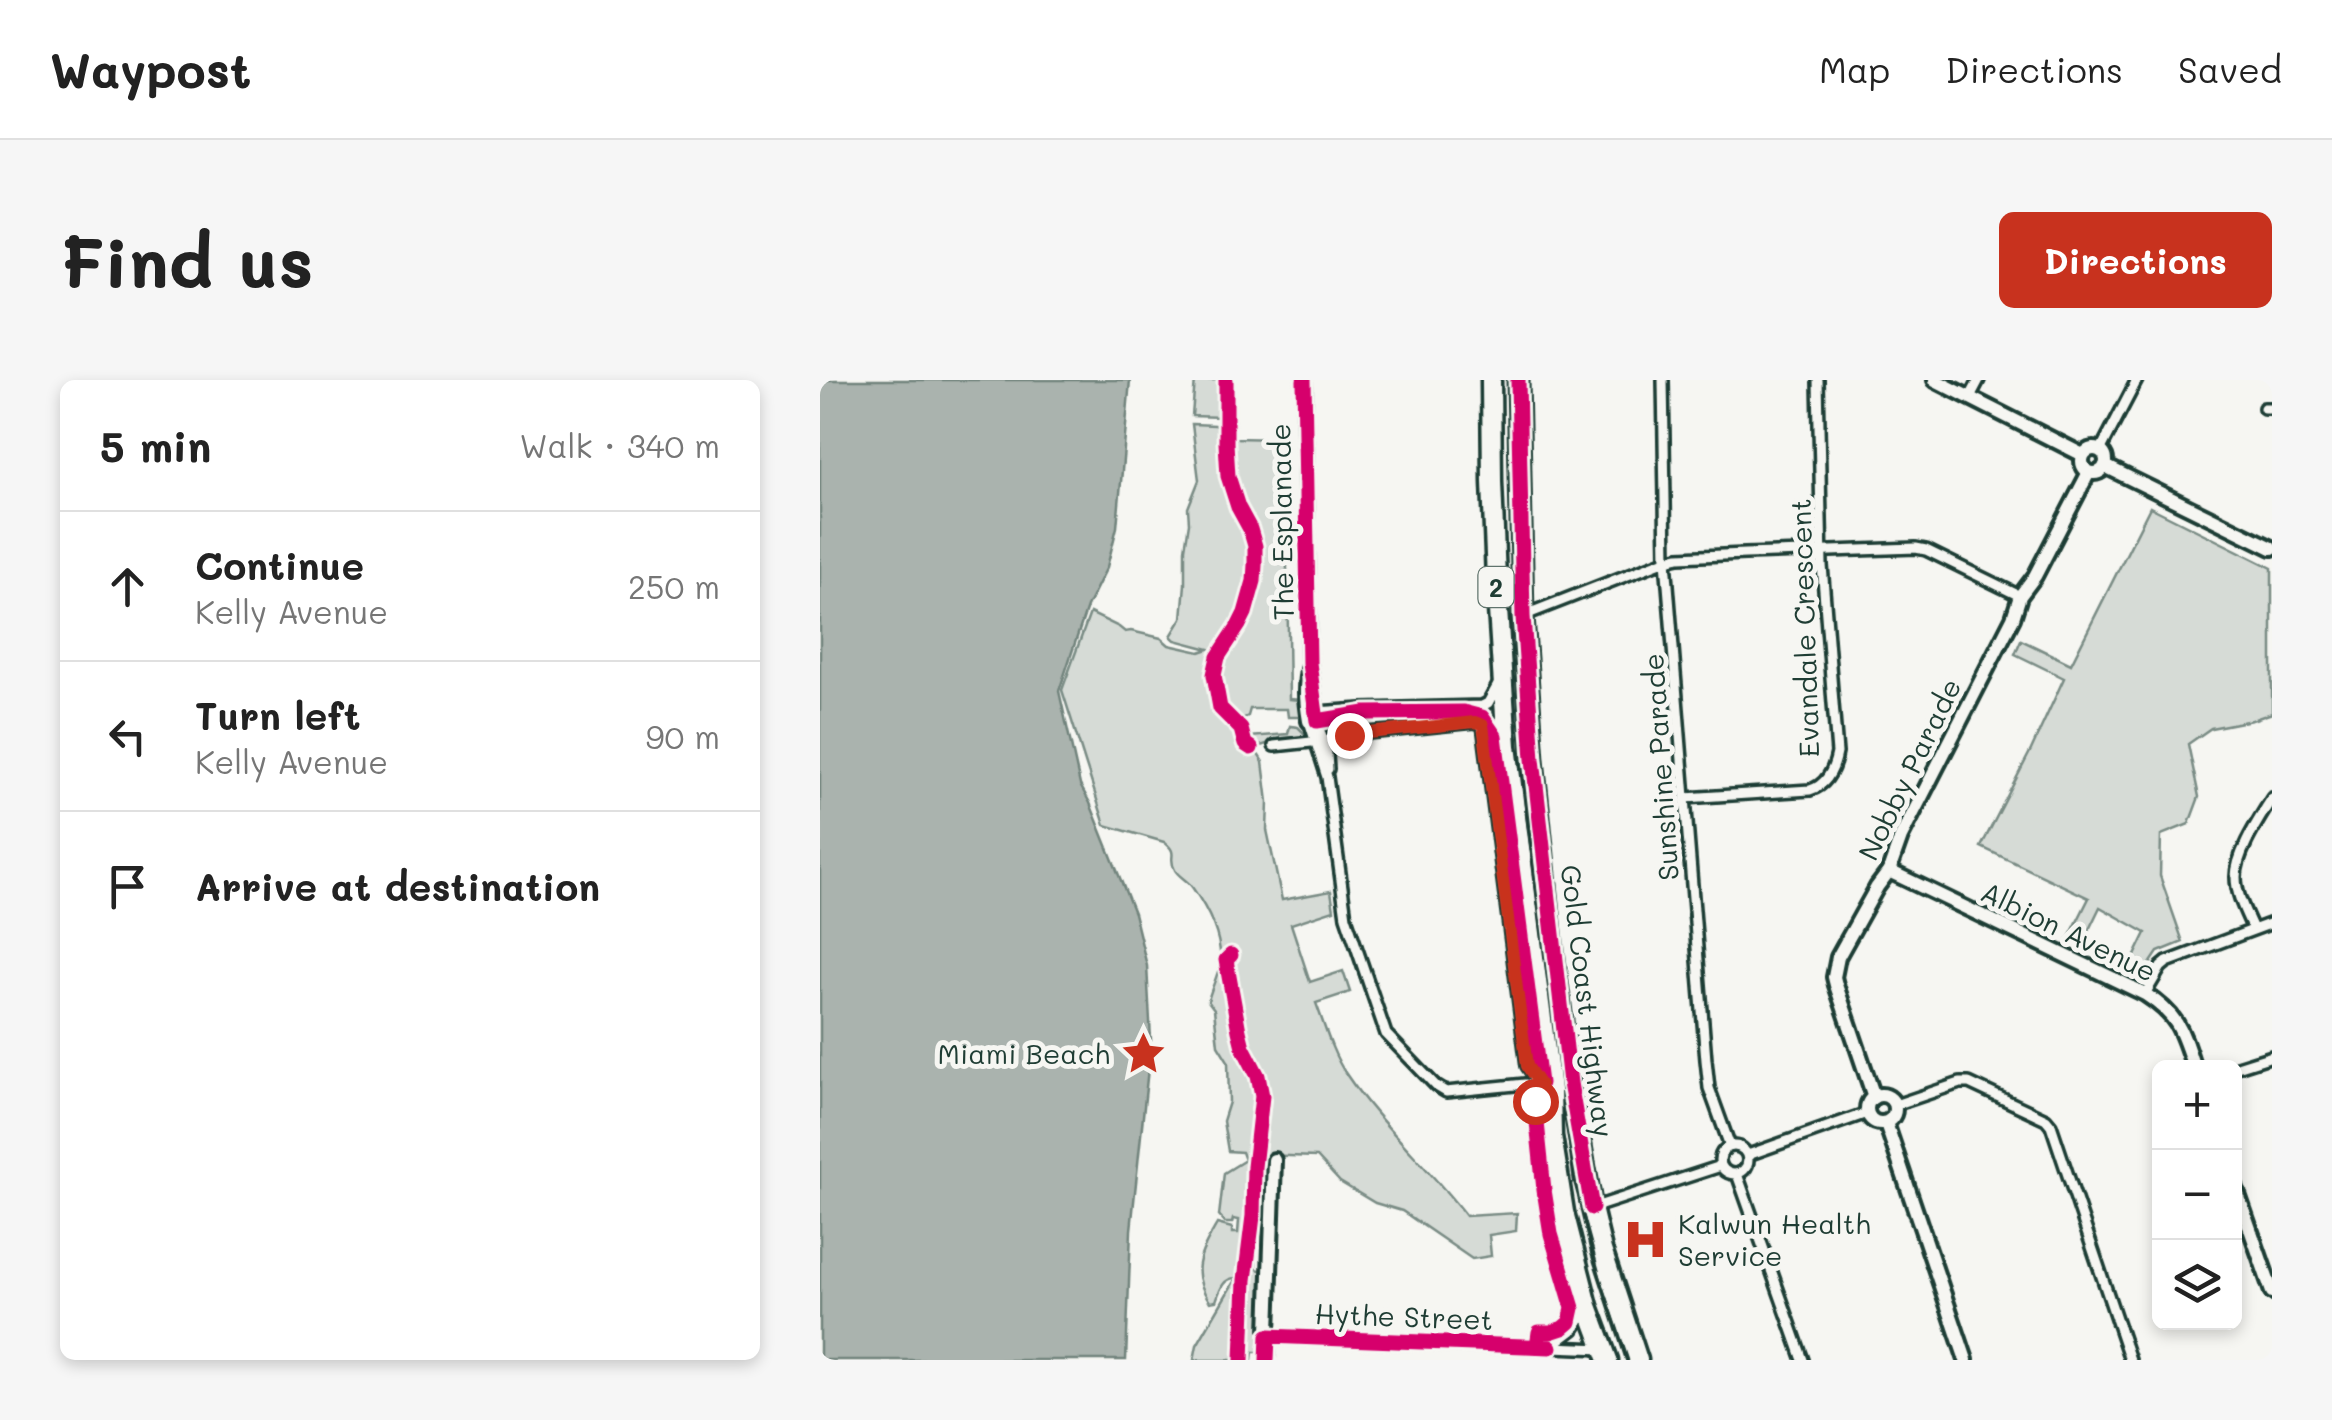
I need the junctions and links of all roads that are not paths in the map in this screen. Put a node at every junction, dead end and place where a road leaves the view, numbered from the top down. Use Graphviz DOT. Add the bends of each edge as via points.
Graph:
graph roads {
  1 [pos="1304,380"];
  2 [pos="1491,380"];
  3 [pos="1518,380"];
  4 [pos="1663,380"];
  5 [pos="1935,380"];
  6 [pos="1978,380"];
  7 [pos="2137,380"];
  8 [pos="1820,382"];
  9 [pos="1970,397"];
  10 [pos="2100,450"];
  11 [pos="2083,456"];
  12 [pos="2105,466"];
  13 [pos="2089,472"];
  14 [pos="2272,548"];
  15 [pos="1822,552"];
  16 [pos="1666,560"];
  17 [pos="2020,596"];
  18 [pos="1523,616"];
  19 [pos="1502,676"];
  20 [pos="1312,717"];
  21 [pos="1319,741"];
  22 [pos="1274,746"];
  23 [pos="1685,798"];
  24 [pos="2272,798"];
  25 [pos="1890,871"];
  26 [pos="2272,923"];
  27 [pos="2252,930"];
  28 [pos="2146,994"];
  29 [pos="2272,1056"];
  30 [pos="2191,1060"];
  31 [pos="2242,1065"];
  32 [pos="1525,1084"];
  33 [pos="1874,1096"];
  34 [pos="1552,1101"];
  35 [pos="1895,1105"];
  36 [pos="1867,1113"];
  37 [pos="1886,1123"];
  38 [pos="1730,1146"];
  39 [pos="1748,1155"];
  40 [pos="1274,1160"];
  41 [pos="1722,1166"];
  42 [pos="1738,1174"];
  43 [pos="2242,1207"];
  44 [pos="1592,1208"];
  45 [pos="2272,1292"];
  46 [pos="1588,1306"];
  47 [pos="1268,1336"];
  48 [pos="1550,1347"];
  49 [pos="1606,1355"];
  50 [pos="1267,1360"];
  51 [pos="1638,1360"];
  52 [pos="1803,1360"];
  53 [pos="1966,1360"];
  54 [pos="2130,1360"];
  1 -- 20 [label="street, The Esplanade" via="1304,692"];
  2 -- 19 [label="highway, Gold Coast Highway / 2"];
  3 -- 18 [label="highway, Gold Coast Highway / 2"];
  4 -- 16 [label="street, Sunshine Parade"];
  5 -- 9 [label="street"];
  6 -- 9 [label="street"];
  7 -- 10 [label="street"];
  8 -- 15 [label="street, Evandale Crescent"];
  9 -- 11 [label="street"];
  10 -- 11 [label="street"];
  10 -- 12 [label="street"];
  11 -- 13 [label="street"];
  12 -- 13 [label="street"];
  12 -- 14 [label="street"];
  13 -- 17 [label="street, Nobby Parade"];
  15 -- 16 [label="street"];
  15 -- 17 [label="street" via="1926,550"];
  15 -- 23 [label="street, Evandale Crescent" via="1837,752 1829,776 1810,790"];
  16 -- 18 [label="street"];
  16 -- 23 [label="street, Sunshine Parade"];
  17 -- 25 [label="street, Nobby Parade"];
  18 -- 44 [label="highway, Gold Coast Highway / 2" via="1552,942"];
  19 -- 20 [label="street" via="1482,706"];
  19 -- 34 [label="highway, Gold Coast Highway / 2"];
  20 -- 21 [label="street"];
  21 -- 22 [label="street"];
  21 -- 32 [label="street" via="1328,759 1346,918 1388,1037 1446,1092"];
  21 -- 34 [label="street" via="1483,725 1527,1066"];
  23 -- 38 [label="street, Sunshine Parade" via="1709,1088"];
  24 -- 27 [label="street" via="2236,870"];
  25 -- 28 [label="street, Albion Avenue"];
  25 -- 33 [label="street, Nobby Parade" via="1843,948 1834,976"];
  26 -- 27 [label="street"];
  27 -- 28 [label="street" via="2167,962"];
  28 -- 30 [label="street, Albion Avenue" via="2177,1022"];
  29 -- 31 [label="street"];
  33 -- 35 [label="street"];
  33 -- 36 [label="street"];
  34 -- 46 [label="highway, Gold Coast Highway / 2" via="1558,1184"];
  35 -- 37 [label="street"];
  35 -- 54 [label="street" via="1969,1083 2051,1125"];
  36 -- 37 [label="street"];
  36 -- 39 [label="street"];
  37 -- 53 [label="street"];
  38 -- 39 [label="street"];
  38 -- 41 [label="street" via="1722,1152"];
  39 -- 42 [label="street"];
  40 -- 47 [label="street"];
  41 -- 42 [label="street"];
  41 -- 44 [label="street"];
  42 -- 52 [label="street"];
  43 -- 45 [label="street"];
  44 -- 51 [label="highway, Gold Coast Highway / 2"];
  46 -- 48 [label="street" via="1574,1329"];
  46 -- 49 [label="highway, Gold Coast Highway / 2"];
  47 -- 48 [label="street, Hythe Street"];
  47 -- 50 [label="street"];
  48 -- 49 [label="street, Hythe Street"];
}
